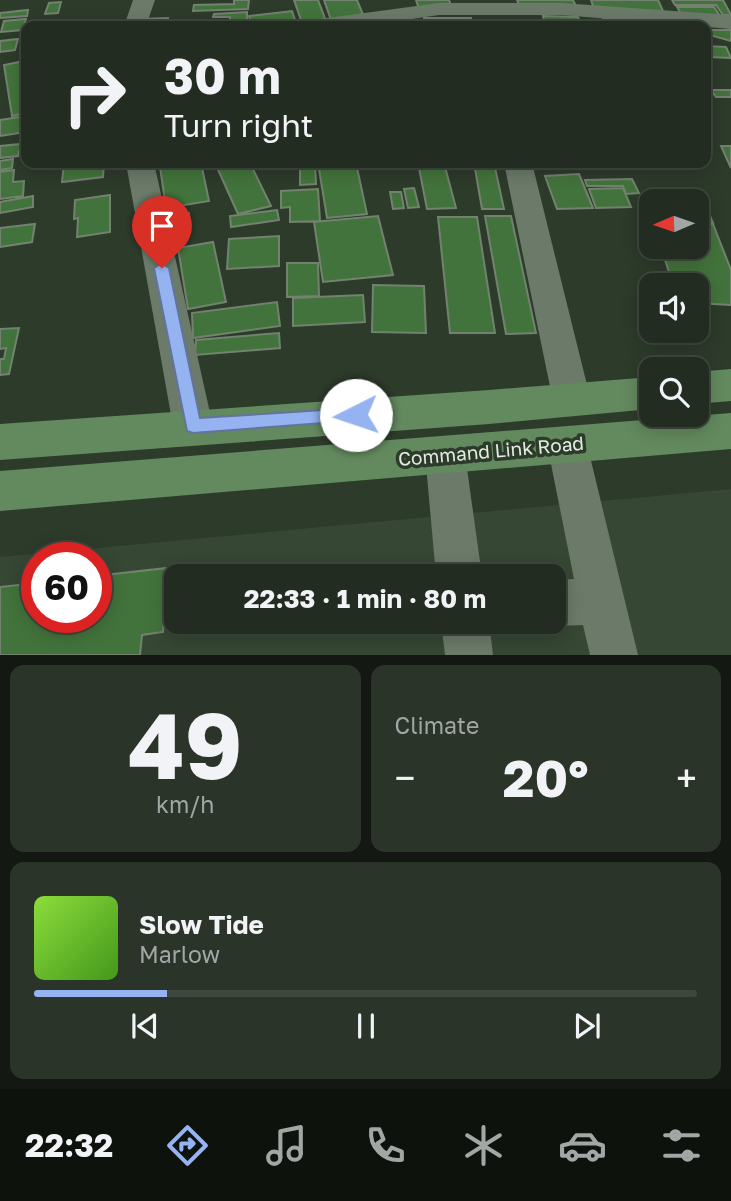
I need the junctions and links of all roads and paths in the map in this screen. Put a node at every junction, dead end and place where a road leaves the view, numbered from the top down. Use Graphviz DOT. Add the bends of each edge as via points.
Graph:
graph roads {
  1 [pos="144,0"];
  2 [pos="482,12"];
  3 [pos="137,21"];
  4 [pos="355,21"];
  5 [pos="731,22"];
  6 [pos="141,168"];
  7 [pos="519,168"];
  8 [pos="731,385"];
  9 [pos="709,387"];
  10 [pos="639,394"];
  11 [pos="572,401"];
  12 [pos="193,426"];
  13 [pos="731,431"];
  14 [pos="0,442"];
  15 [pos="567,444"];
  16 [pos="445,454"];
  17 [pos="0,491"];
  18 [pos="458,564"];
  19 [pos="602,601"];
  20 [pos="566,603"];
  21 [pos="467,634"];
  22 [pos="469,655"];
  23 [pos="614,655"];
  1 -- 3 [label="street"];
  2 -- 4 [label="street" via="439,9"];
  2 -- 5 [label="street" via="561,9"];
  6 -- 12 [label="street"];
  7 -- 11 [label="street"];
  8 -- 9 [label="main road"];
  10 -- 11 [label="main road"];
  11 -- 12 [label="main road"];
  12 -- 14 [label="main road"];
  13 -- 15 [label="main road, Command Link Road"];
  15 -- 16 [label="main road, Command Link Road"];
  15 -- 19 [label="street"];
  16 -- 17 [label="main road, Command Link Road"];
  16 -- 18 [label="street"];
  19 -- 20 [label="street"];
  19 -- 23 [label="street"];
  21 -- 22 [label="street"];
}
